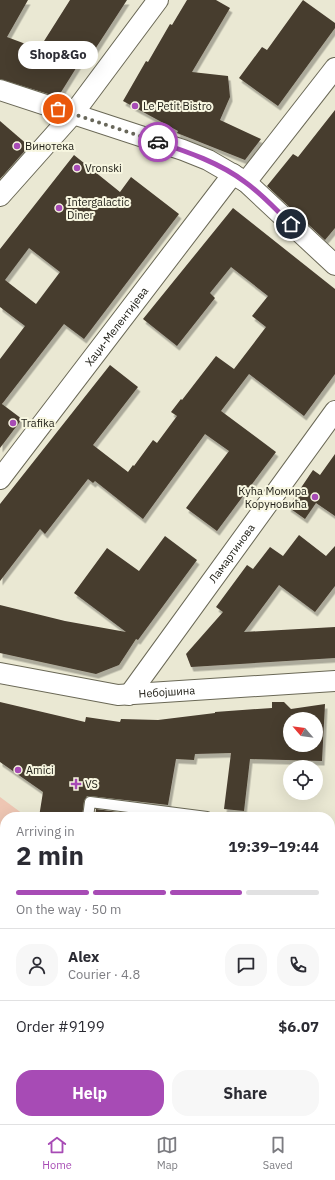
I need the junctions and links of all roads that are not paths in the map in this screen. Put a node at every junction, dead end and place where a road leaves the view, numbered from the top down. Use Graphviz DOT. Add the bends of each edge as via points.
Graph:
graph roads {
  1 [pos="158,0"];
  2 [pos="335,68"];
  3 [pos="0,90"];
  4 [pos="73,114"];
  5 [pos="239,178"];
  6 [pos="0,196"];
  7 [pos="335,265"];
  8 [pos="335,411"];
  9 [pos="0,479"];
  10 [pos="0,673"];
  11 [pos="335,681"];
  12 [pos="129,695"];
  13 [pos="89,812"];
  14 [pos="168,812"];
  1 -- 4 [label="street"];
  2 -- 5 [label="street, Хаџи-Мелентијева"];
  3 -- 4 [label="street"];
  4 -- 5 [label="street" via="183,150 208,160"];
  4 -- 6 [label="street"];
  5 -- 7 [label="street"];
  5 -- 9 [label="street, Хаџи-Мелентијева"];
  8 -- 12 [label="street, Ламартинова"];
  10 -- 12 [label="street, Небојшина"];
  11 -- 12 [label="street, Небојшина"];
  13 -- 14 [label="lane" via="90,802"];
}
